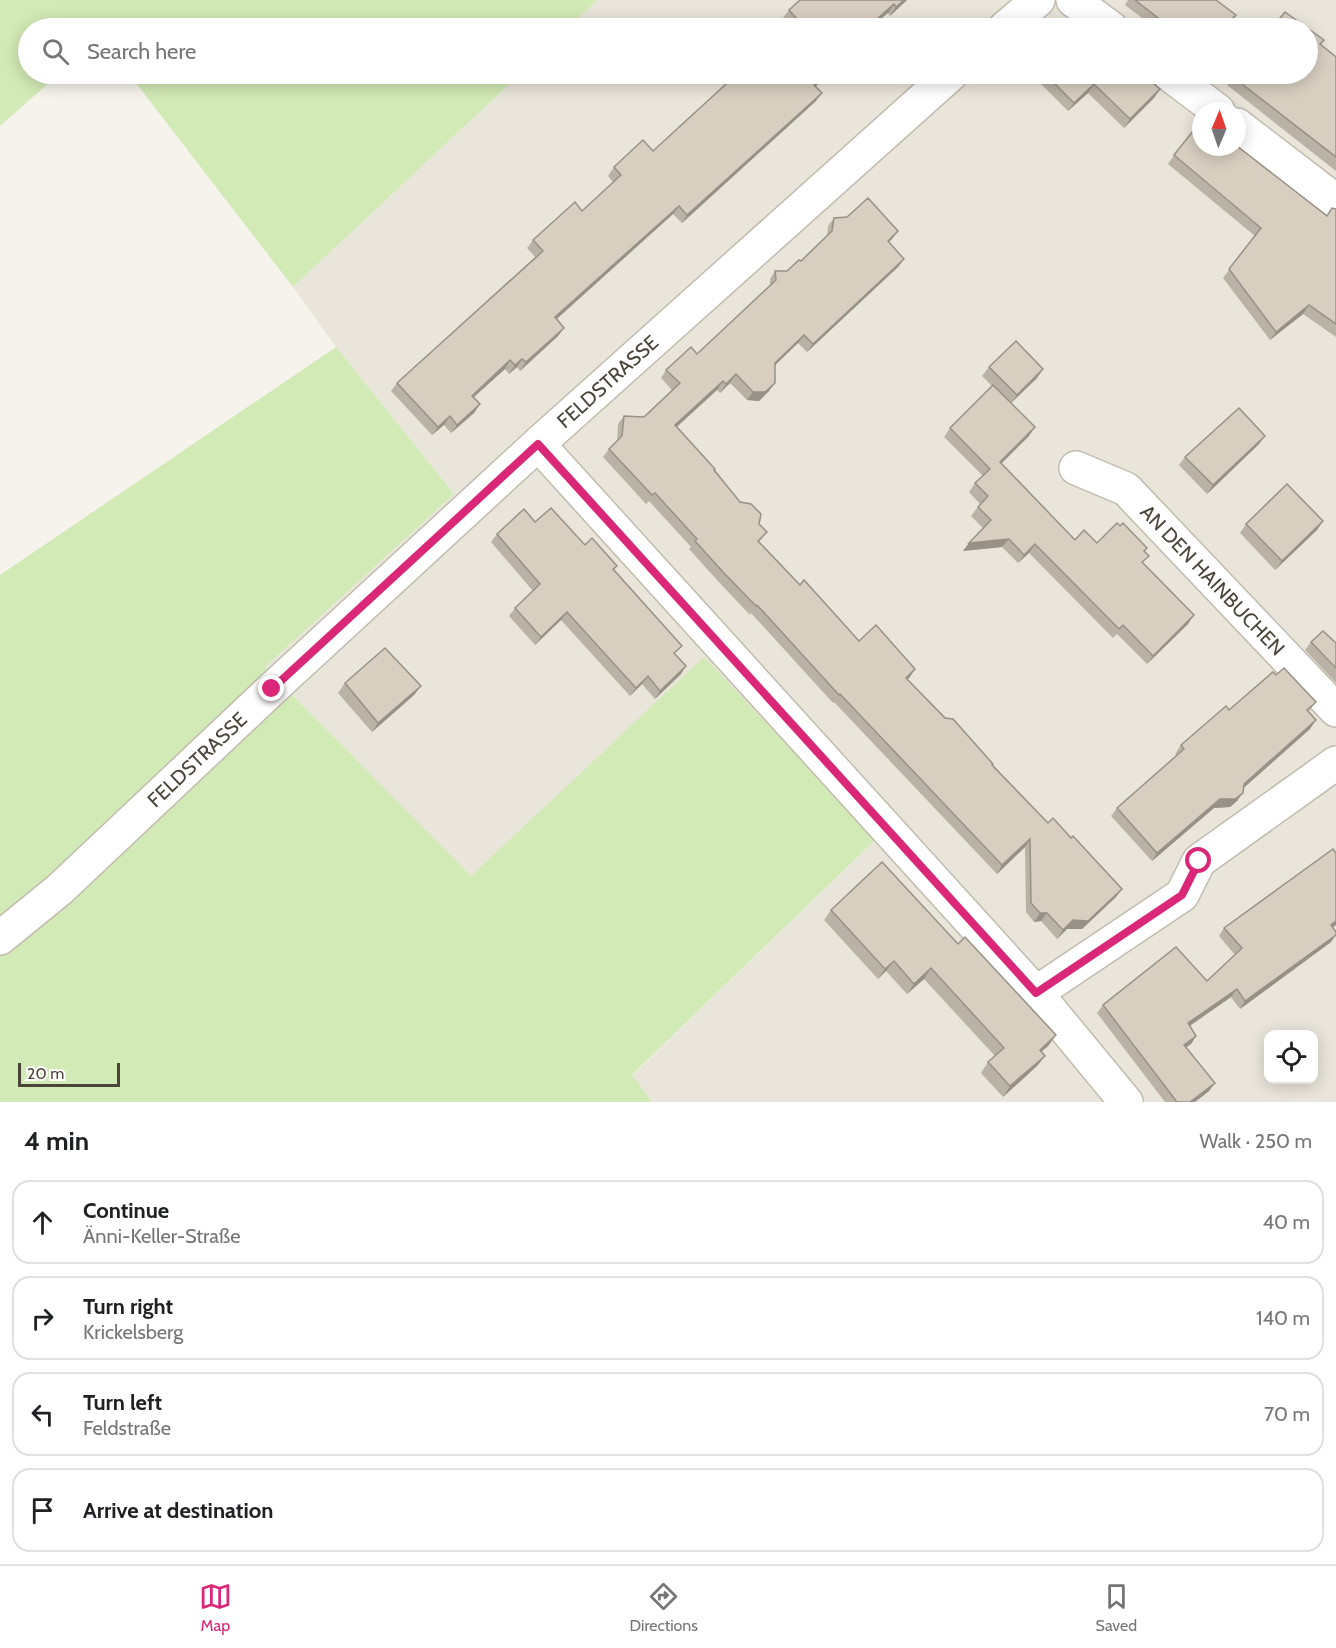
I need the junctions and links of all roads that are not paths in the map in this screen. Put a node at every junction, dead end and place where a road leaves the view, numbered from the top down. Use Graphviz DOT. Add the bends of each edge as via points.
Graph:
graph roads {
  1 [pos="1038,0"];
  2 [pos="1073,0"];
  3 [pos="1017,18"];
  4 [pos="1097,18"];
  5 [pos="940,84"];
  6 [pos="1182,84"];
  7 [pos="1206,102"];
  8 [pos="1246,132"];
  9 [pos="1336,201"];
  10 [pos="538,444"];
  11 [pos="1076,468"];
  12 [pos="1336,710"];
  13 [pos="1336,763"];
  14 [pos="0,938"];
  15 [pos="1036,993"];
  16 [pos="1126,1102"];
  1 -- 3 [label="street"];
  2 -- 4 [label="street"];
  5 -- 10 [label="street, FELDSTRASSE"];
  6 -- 7 [label="street"];
  8 -- 9 [label="street"];
  10 -- 14 [label="street, FELDSTRASSE" via="60,889"];
  10 -- 15 [label="street"];
  11 -- 12 [label="street, AN DEN HAINBUCHEN" via="1126,489"];
  13 -- 15 [label="street" via="1199,861 1182,895"];
  15 -- 16 [label="street"];
}
